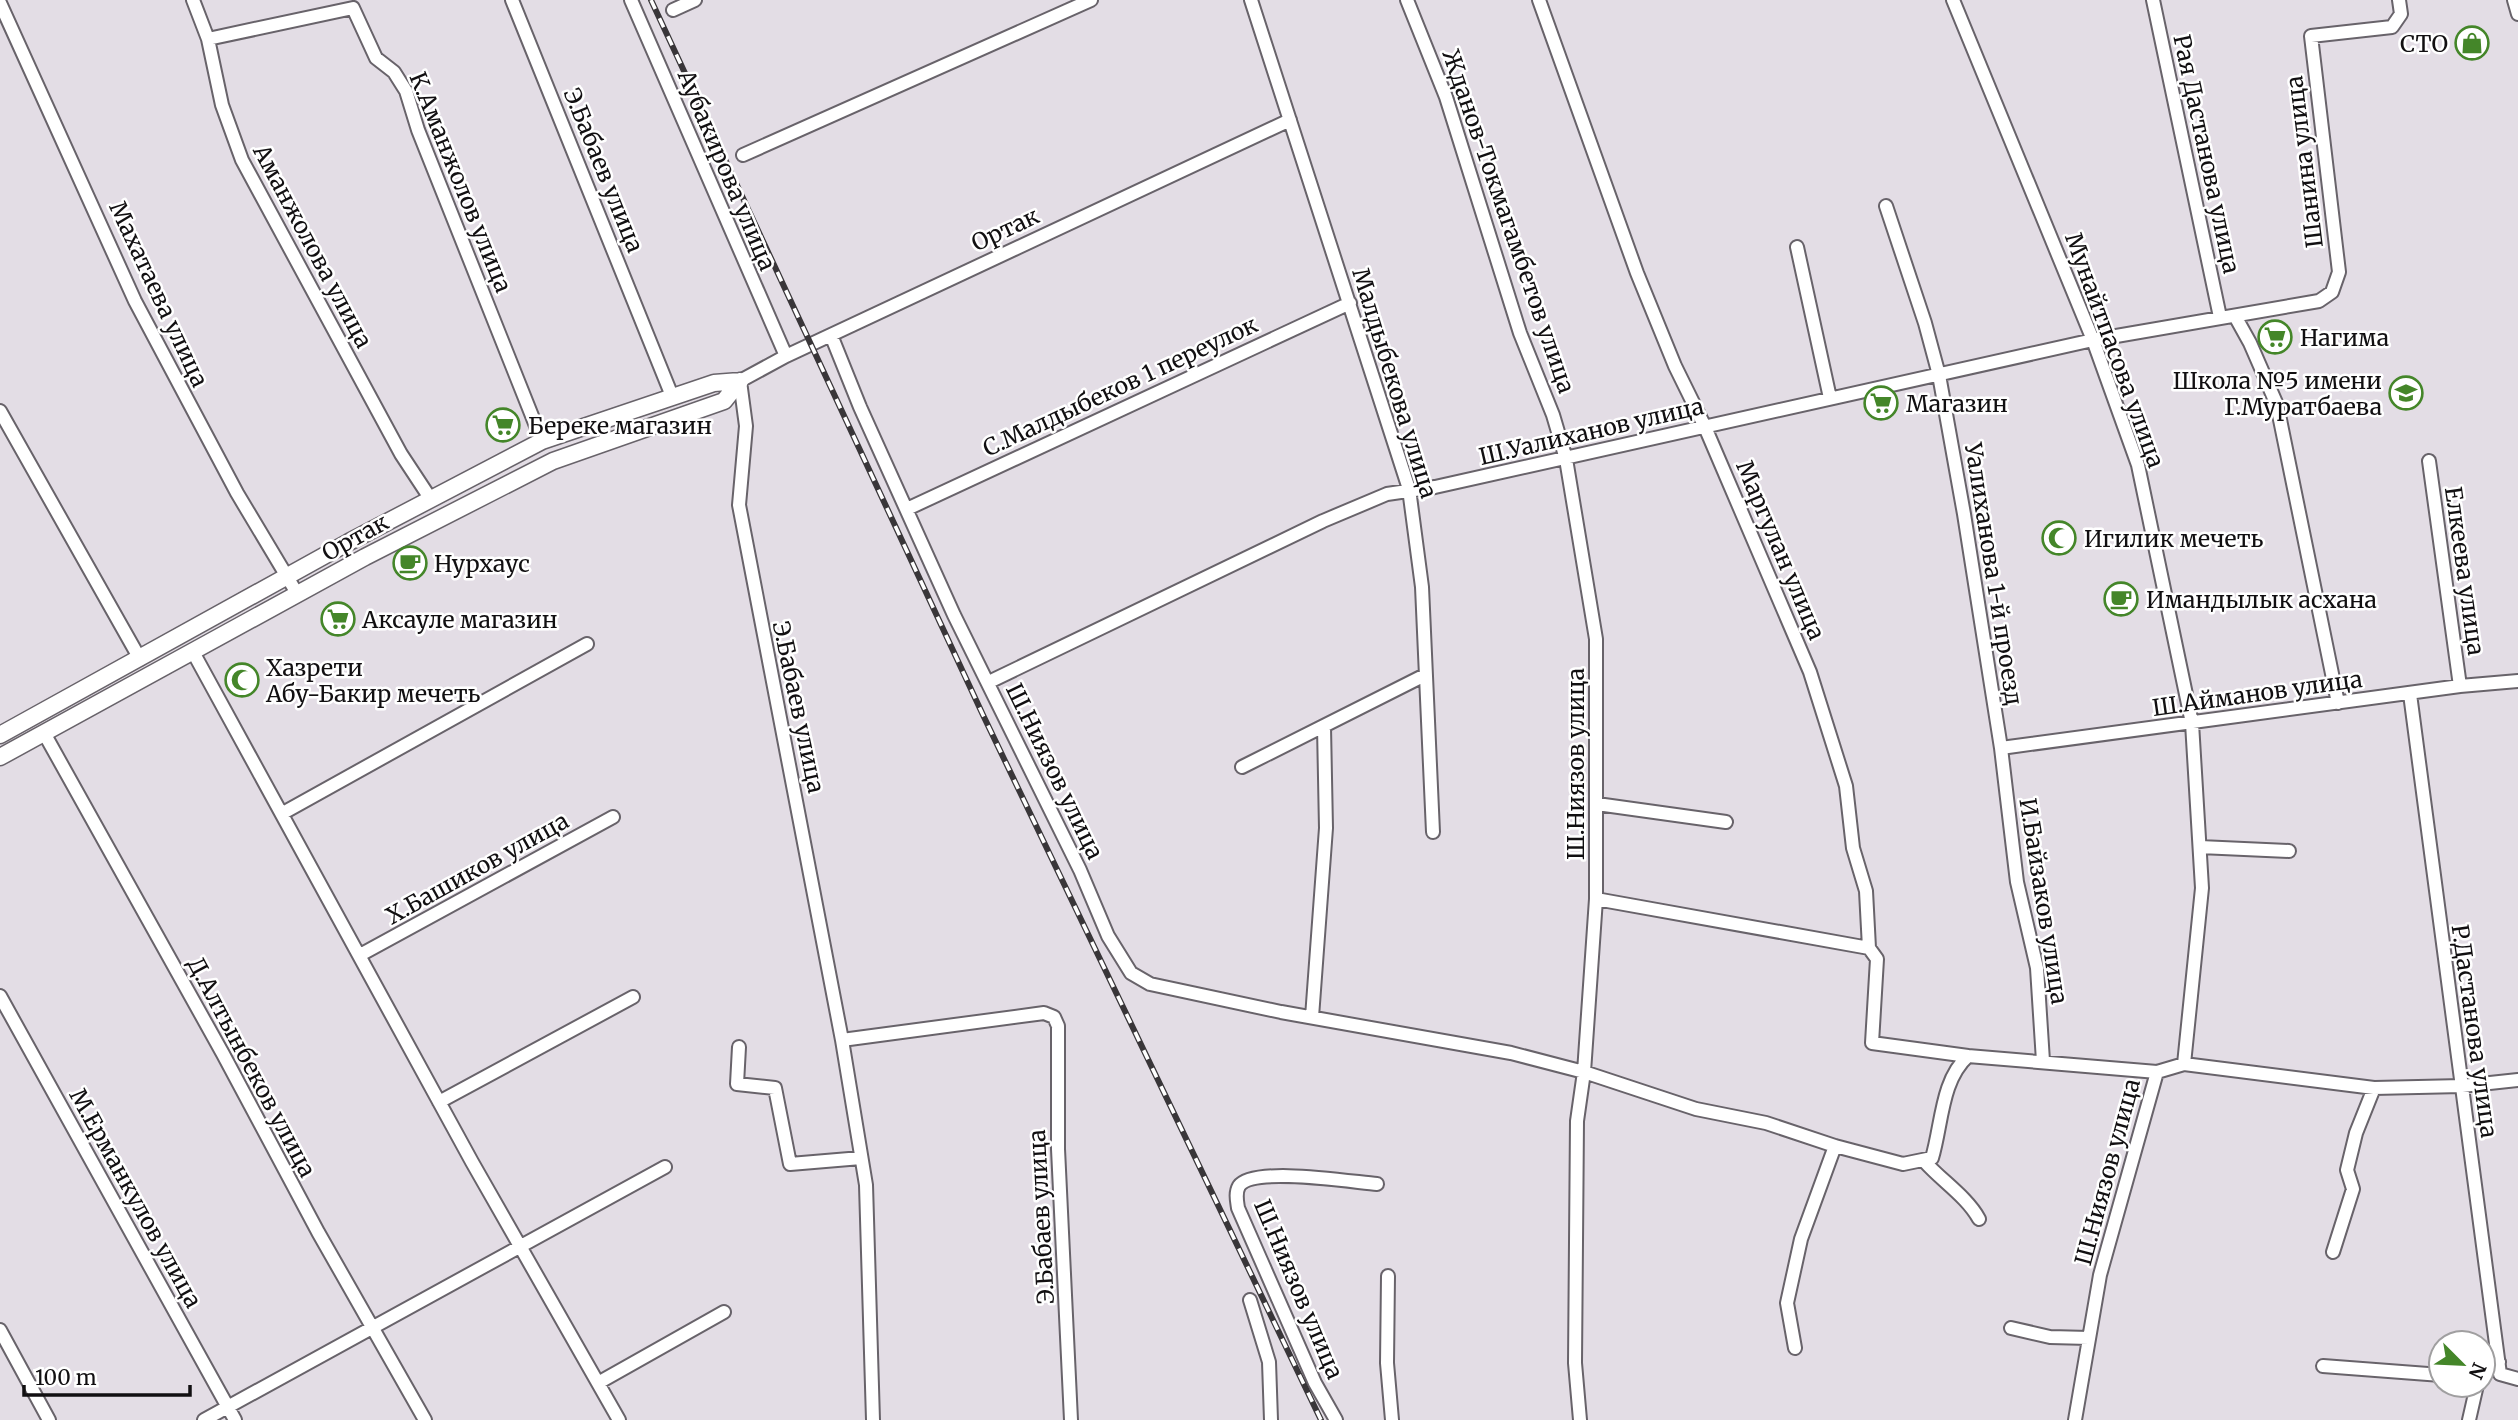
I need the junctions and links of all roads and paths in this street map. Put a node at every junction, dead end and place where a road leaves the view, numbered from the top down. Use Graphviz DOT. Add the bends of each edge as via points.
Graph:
graph roads {
  1 [pos="193,0"];
  2 [pos="512,0"];
  3 [pos="631,0"];
  4 [pos="695,0"];
  5 [pos="1091,0"];
  6 [pos="1251,0"];
  7 [pos="1406,0"];
  8 [pos="1539,0"];
  9 [pos="1953,0"];
  10 [pos="2153,0"];
  11 [pos="2399,0"];
  12 [pos="2514,0"];
  13 [pos="0,3"];
  14 [pos="673,10"];
  15 [pos="2518,13"];
  16 [pos="208,39"];
  17 [pos="1290,120"];
  18 [pos="743,155"];
  19 [pos="1886,206"];
  20 [pos="1797,247"];
  21 [pos="1350,303"];
  22 [pos="2235,316"];
  23 [pos="2220,317"];
  24 [pos="831,335"];
  25 [pos="2093,340"];
  26 [pos="786,356"];
  27 [pos="1939,374"];
  28 [pos="740,381"];
  29 [pos="672,396"];
  30 [pos="1830,398"];
  31 [pos="0,411"];
  32 [pos="1705,427"];
  33 [pos="542,441"];
  34 [pos="1566,459"];
  35 [pos="2429,461"];
  36 [pos="1409,489"];
  37 [pos="430,498"];
  38 [pos="908,509"];
  39 [pos="287,577"];
  40 [pos="298,595"];
  41 [pos="587,644"];
  42 [pos="193,652"];
  43 [pos="140,659"];
  44 [pos="1425,675"];
  45 [pos="2518,681"];
  46 [pos="989,682"];
  47 [pos="2460,686"];
  48 [pos="2410,694"];
  49 [pos="2338,703"];
  50 [pos="2192,723"];
  51 [pos="1324,727"];
  52 [pos="44,733"];
  53 [pos="0,735"];
  54 [pos="2001,748"];
  55 [pos="0,757"];
  56 [pos="1242,767"];
  57 [pos="1597,804"];
  58 [pos="283,813"];
  59 [pos="613,817"];
  60 [pos="1726,822"];
  61 [pos="1433,832"];
  62 [pos="2200,847"];
  63 [pos="2289,851"];
  64 [pos="1596,900"];
  65 [pos="1869,948"];
  66 [pos="360,955"];
  67 [pos="0,996"];
  68 [pos="633,997"];
  69 [pos="1311,1017"];
  70 [pos="842,1040"];
  71 [pos="739,1047"];
  72 [pos="1968,1056"];
  73 [pos="2043,1061"];
  74 [pos="2183,1064"];
  75 [pos="1584,1072"];
  76 [pos="2157,1072"];
  77 [pos="2518,1080"];
  78 [pos="2462,1086"];
  79 [pos="2374,1088"];
  80 [pos="439,1102"];
  81 [pos="1835,1146"];
  82 [pos="862,1158"];
  83 [pos="1925,1162"];
  84 [pos="665,1167"];
  85 [pos="1377,1184"];
  86 [pos="1979,1219"];
  87 [pos="520,1248"];
  88 [pos="2333,1252"];
  89 [pos="1388,1276"];
  90 [pos="1250,1300"];
  91 [pos="724,1312"];
  92 [pos="374,1326"];
  93 [pos="2011,1328"];
  94 [pos="0,1330"];
  95 [pos="2089,1338"];
  96 [pos="1795,1348"];
  97 [pos="2323,1366"];
  98 [pos="2497,1368"];
  99 [pos="2500,1368"];
  100 [pos="2427,1374"];
  101 [pos="2518,1379"];
  102 [pos="598,1383"];
  103 [pos="2474,1399"];
  104 [pos="228,1407"];
  105 [pos="49,1420"];
  106 [pos="204,1420"];
  107 [pos="235,1420"];
  108 [pos="425,1420"];
  109 [pos="619,1420"];
  110 [pos="873,1420"];
  111 [pos="1071,1420"];
  112 [pos="1271,1420"];
  113 [pos="1336,1420"];
  114 [pos="1392,1420"];
  115 [pos="1580,1420"];
  116 [pos="2075,1420"];
  117 [pos="2469,1420"];
  1 -- 16 [label="street, Аманжолова улица"];
  2 -- 29 [label="street, Э.Бабаев улица"];
  3 -- 26 [label="street, Аубакирова улица"];
  4 -- 14 [label="street"];
  5 -- 18 [label="street"];
  6 -- 17 [label="street, Малдыбекова улица"];
  7 -- 34 [label="street, Жданов-Токмагамбетов улица" via="1446,97 1520,333"];
  8 -- 32 [label="street, Маргулан улица" via="1637,273"];
  9 -- 25 [label="street, Мунайтпасова улица"];
  10 -- 23 [label="street, Рая Дастанова улица"];
  11 -- 22 [label="street, Шанина улица" via="2401,14 2392,27 2311,36 2339,272 2332,292 2319,301"];
  12 -- 15 [label="street"];
  13 -- 39 [label="street, Махатаева улица" via="135,301"];
  16 -- 33 [label="street, К.Аманжолов улица" via="353,8 376,58 394,72 406,91"];
  16 -- 37 [label="street, Аманжолова улица" via="222,105 242,160 401,454"];
  17 -- 21 [label="street, Малдыбекова улица"];
  17 -- 24 [label="street, Ортак"];
  19 -- 27 [label="street, Уалиханова 1-й проезд"];
  20 -- 30 [label="street"];
  21 -- 36 [label="street, Малдыбекова улица"];
  21 -- 38 [label="street, С.Малдыбеков 1 переулок"];
  22 -- 23 [label="street, Ш.Уалиханов улица"];
  22 -- 49 [label="street" via="2277,405"];
  23 -- 25 [label="street, Ш.Уалиханов улица"];
  24 -- 26 [label="street, Ортак"];
  24 -- 38 [label="street, Ш.Ниязов улица" via="859,407"];
  25 -- 27 [label="street, Ш.Уалиханов улица"];
  25 -- 50 [label="street, Мунайтпасова улица" via="2138,465"];
  26 -- 28 [label="street, Ортак"];
  27 -- 30 [label="street, Ш.Уалиханов улица"];
  27 -- 54 [label="street, Уалиханова 1-й проезд"];
  28 -- 29 [label="street, Ортак" via="714,383"];
  28 -- 40 [label="street, Ортак" via="724,401 553,461"];
  28 -- 70 [label="street, Э.Бабаев улица" via="746,426 739,505"];
  29 -- 33 [label="street, Ортак"];
  30 -- 32 [label="street, Ш.Уалиханов улица"];
  31 -- 43 [label="street"];
  32 -- 34 [label="street, Ш.Уалиханов улица"];
  32 -- 65 [label="street, Маргулан улица" via="1830,727 1866,891"];
  33 -- 37 [label="street, Ортак"];
  34 -- 36 [label="street, Ш.Уалиханов улица"];
  34 -- 57 [label="street, Ш.Ниязов улица" via="1596,639"];
  35 -- 47 [label="street, Елкеева улица"];
  36 -- 44 [label="street, Малдыбекова улица" via="1422,587"];
  36 -- 46 [label="street, Ш.Уалиханов улица" via="1323,521"];
  37 -- 39 [label="street, Ортак"];
  38 -- 46 [label="street, Ш.Ниязов улица"];
  39 -- 40 [label="street, Махатаева улица"];
  39 -- 43 [label="street, Ортак"];
  40 -- 42 [label="street, Ортак"];
  41 -- 58 [label="street"];
  42 -- 52 [label="street, Ортак"];
  42 -- 58 [label="street"];
  43 -- 53 [label="street, Ортак"];
  44 -- 51 [label="street"];
  44 -- 61 [label="street, Малдыбекова улица"];
  45 -- 47 [label="street, Ш.Айманов улица"];
  46 -- 69 [label="street, Ш.Ниязов улица" via="1108,936 1131,973 1150,984"];
  47 -- 48 [label="street, Ш.Айманов улица"];
  48 -- 49 [label="street, Ш.Айманов улица"];
  48 -- 78 [label="street, Р.Дастанова улица"];
  49 -- 50 [label="street, Ш.Айманов улица"];
  50 -- 54 [label="street, Ш.Айманов улица"];
  50 -- 62 [label="street, Мунайтпасова улица"];
  51 -- 56 [label="street"];
  51 -- 69 [label="street" via="1326,828"];
  52 -- 55 [label="street, Ортак"];
  52 -- 92 [label="street, Д.Алтынбеков улица"];
  54 -- 73 [label="street, И.Байзаков улица" via="2017,882 2037,968"];
  57 -- 60 [label="street"];
  57 -- 64 [label="street, Ш.Ниязов улица"];
  58 -- 66 [label="street"];
  59 -- 66 [label="street, Х.Башиков улица"];
  62 -- 63 [label="street"];
  62 -- 74 [label="street, Мунайтпасова улица" via="2202,888"];
  64 -- 65 [label="street"];
  64 -- 75 [label="street, Ш.Ниязов улица"];
  65 -- 72 [label="street, Маргулан улица" via="1877,959 1872,1044"];
  66 -- 80 [label="street"];
  67 -- 104 [label="street, М.Ерманкулов улица"];
  68 -- 80 [label="street"];
  69 -- 75 [label="street, Ш.Ниязов улица" via="1511,1053"];
  70 -- 82 [label="street, Э.Бабаев улица"];
  70 -- 111 [label="street, Э.Бабаев улица" via="1044,1013 1054,1017 1058,1026 1058,1149"];
  71 -- 82 [label="street" via="737,1084 775,1088 790,1164"];
  72 -- 73 [label="street, Ш.Ниязов улица"];
  72 -- 83 [label="street" via="1948,1085 1938,1139 1932,1157"];
  73 -- 76 [label="street, Ш.Ниязов улица"];
  74 -- 76 [label="street"];
  74 -- 79 [label="street"];
  75 -- 81 [label="street, Ш.Ниязов улица" via="1696,1109 1766,1123"];
  75 -- 115 [label="street, Ш.Ниязов улица" via="1577,1121 1575,1363"];
  76 -- 95 [label="street, Ш.Ниязов улица" via="2100,1275"];
  77 -- 78 [label="street"];
  78 -- 79 [label="street"];
  78 -- 99 [label="street, Р.Дастанова улица"];
  79 -- 88 [label="street" via="2356,1133 2347,1170 2353,1189"];
  80 -- 87 [label="street"];
  81 -- 83 [label="street, Ш.Ниязов улица" via="1903,1164"];
  81 -- 96 [label="street" via="1801,1239 1787,1303"];
  82 -- 110 [label="street, Э.Бабаев улица" via="870,1261"];
  83 -- 86 [label="street" via="1973,1207"];
  84 -- 87 [label="street"];
  85 -- 113 [label="street, Ш.Ниязов улица" via="1250,1177 1236,1195 1288,1324"];
  87 -- 92 [label="street"];
  87 -- 102 [label="street"];
  89 -- 114 [label="street"];
  90 -- 112 [label="street" via="1269,1362"];
  91 -- 102 [label="street"];
  92 -- 104 [label="street"];
  92 -- 108 [label="street, Д.Алтынбеков улица"];
  93 -- 95 [label="street" via="2050,1337"];
  94 -- 105 [label="street"];
  95 -- 116 [label="street, Ш.Ниязов улица"];
  97 -- 100 [label="street"];
  98 -- 99 [label="street"];
  99 -- 101 [label="street"];
  102 -- 109 [label="street"];
  103 -- 117 [label="street"];
  104 -- 106 [label="street"];
  104 -- 107 [label="street, М.Ерманкулов улица"];
}
